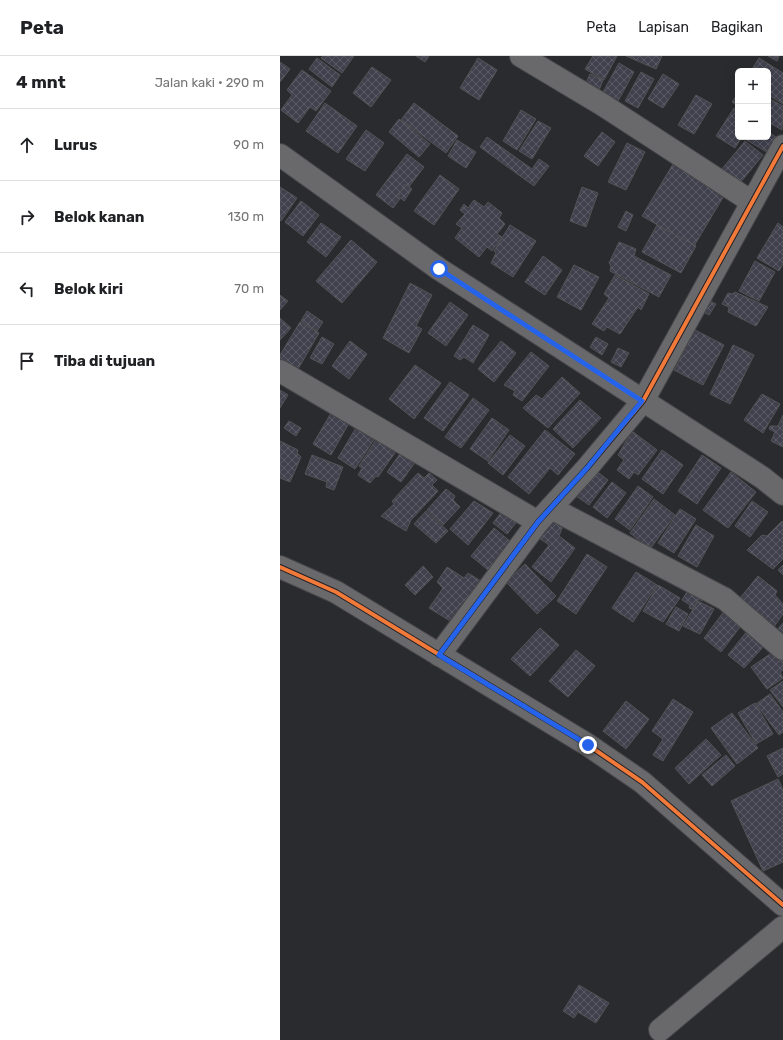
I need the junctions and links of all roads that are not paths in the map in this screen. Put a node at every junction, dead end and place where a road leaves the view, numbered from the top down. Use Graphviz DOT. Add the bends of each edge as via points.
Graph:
graph roads {
  1 [pos="521,56"];
  2 [pos="783,146"];
  3 [pos="280,155"];
  4 [pos="752,202"];
  5 [pos="280,371"];
  6 [pos="642,401"];
  7 [pos="783,494"];
  8 [pos="544,515"];
  9 [pos="280,567"];
  10 [pos="783,649"];
  11 [pos="439,655"];
  12 [pos="783,905"];
  13 [pos="783,927"];
  14 [pos="660,1030"];
  1 -- 4 [label="street" via="603,105"];
  2 -- 4 [label="street"];
  3 -- 6 [label="street" via="439,269"];
  4 -- 6 [label="street"];
  5 -- 8 [label="street"];
  6 -- 7 [label="street" via="763,478"];
  6 -- 8 [label="street"];
  8 -- 10 [label="street" via="725,599"];
  8 -- 11 [label="street"];
  9 -- 11 [label="street" via="336,592"];
  11 -- 12 [label="street" via="588,745 642,782"];
  13 -- 14 [label="street"];
}
